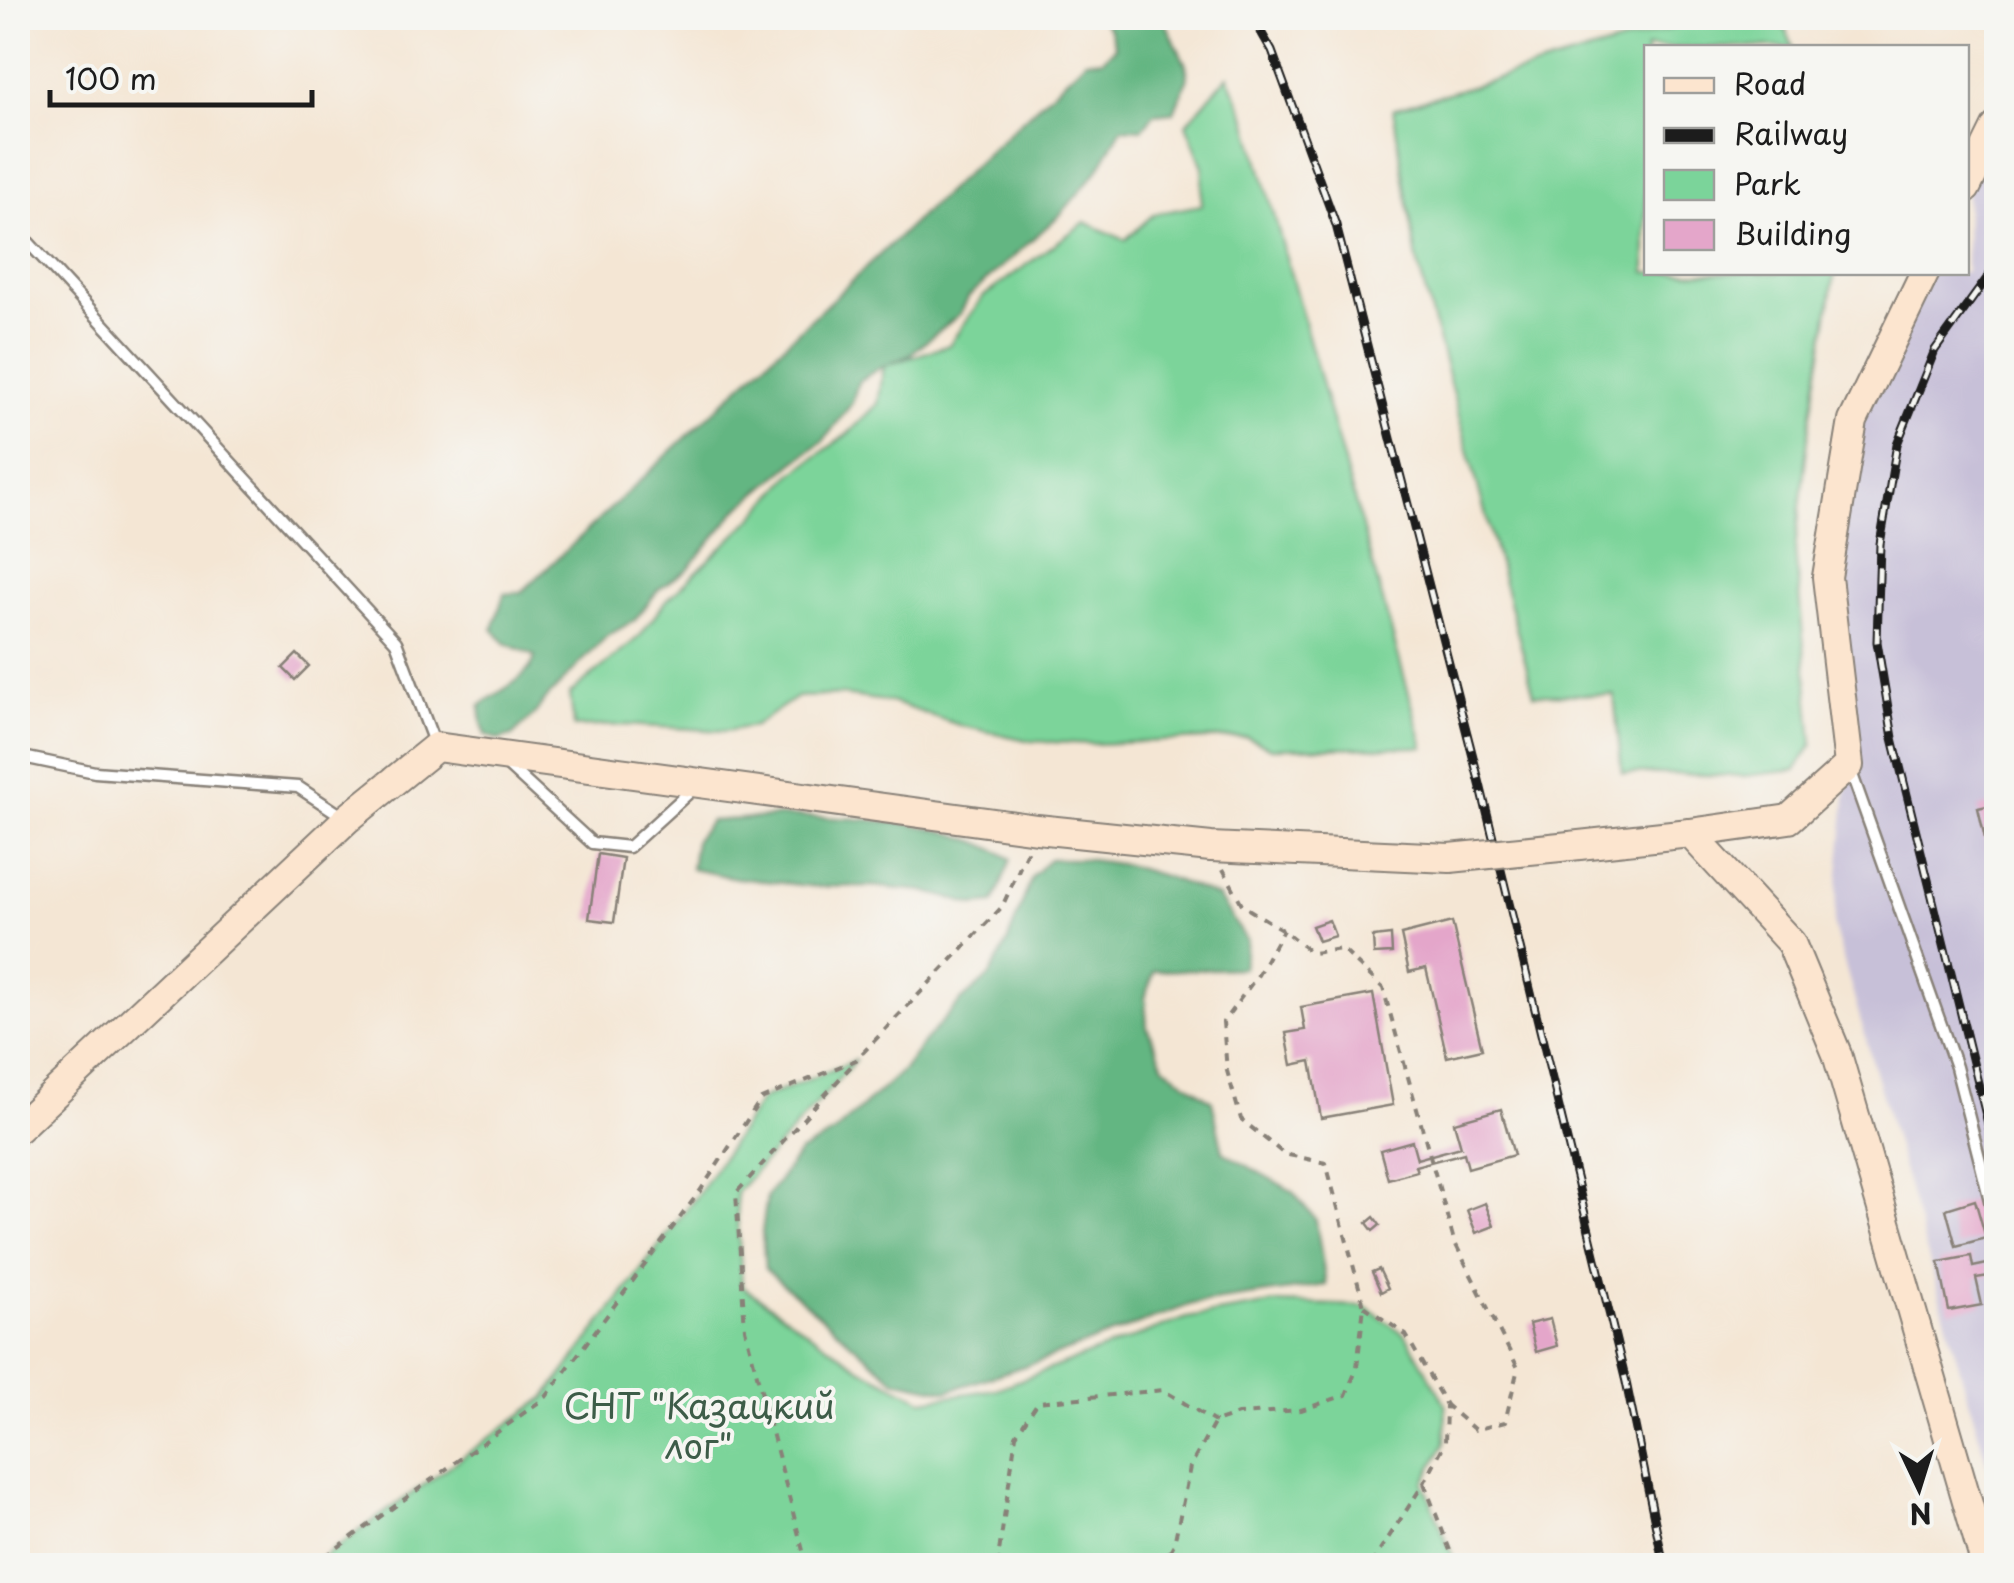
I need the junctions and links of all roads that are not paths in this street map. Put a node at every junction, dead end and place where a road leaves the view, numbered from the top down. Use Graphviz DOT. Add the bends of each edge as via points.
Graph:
graph roads {
  1 [pos="1996,127"];
  2 [pos="1969,182"];
  3 [pos="18,231"];
  4 [pos="1924,275"];
  5 [pos="436,747"];
  6 [pos="18,756"];
  7 [pos="497,756"];
  8 [pos="1849,765"];
  9 [pos="700,782"];
  10 [pos="347,819"];
  11 [pos="1690,833"];
  12 [pos="18,1128"];
  13 [pos="1996,1224"];
  14 [pos="1986,1566"];
  1 -- 2 [label="street"];
  3 -- 5 [label="lane" via="396,642"];
  4 -- 8 [label="street" via="1852,421 1827,577"];
  5 -- 7 [label="street"];
  5 -- 10 [label="street"];
  6 -- 10 [label="lane" via="95,772 298,787"];
  7 -- 9 [label="street"];
  7 -- 9 [label="lane" via="592,843 630,847"];
  8 -- 11 [label="street" via="1789,819"];
  8 -- 13 [label="lane" via="1956,1067"];
  9 -- 11 [label="street, bridge" via="1211,848 1450,858"];
  10 -- 12 [label="street"];
  11 -- 14 [label="street" via="1791,943 1837,1054"];
}
